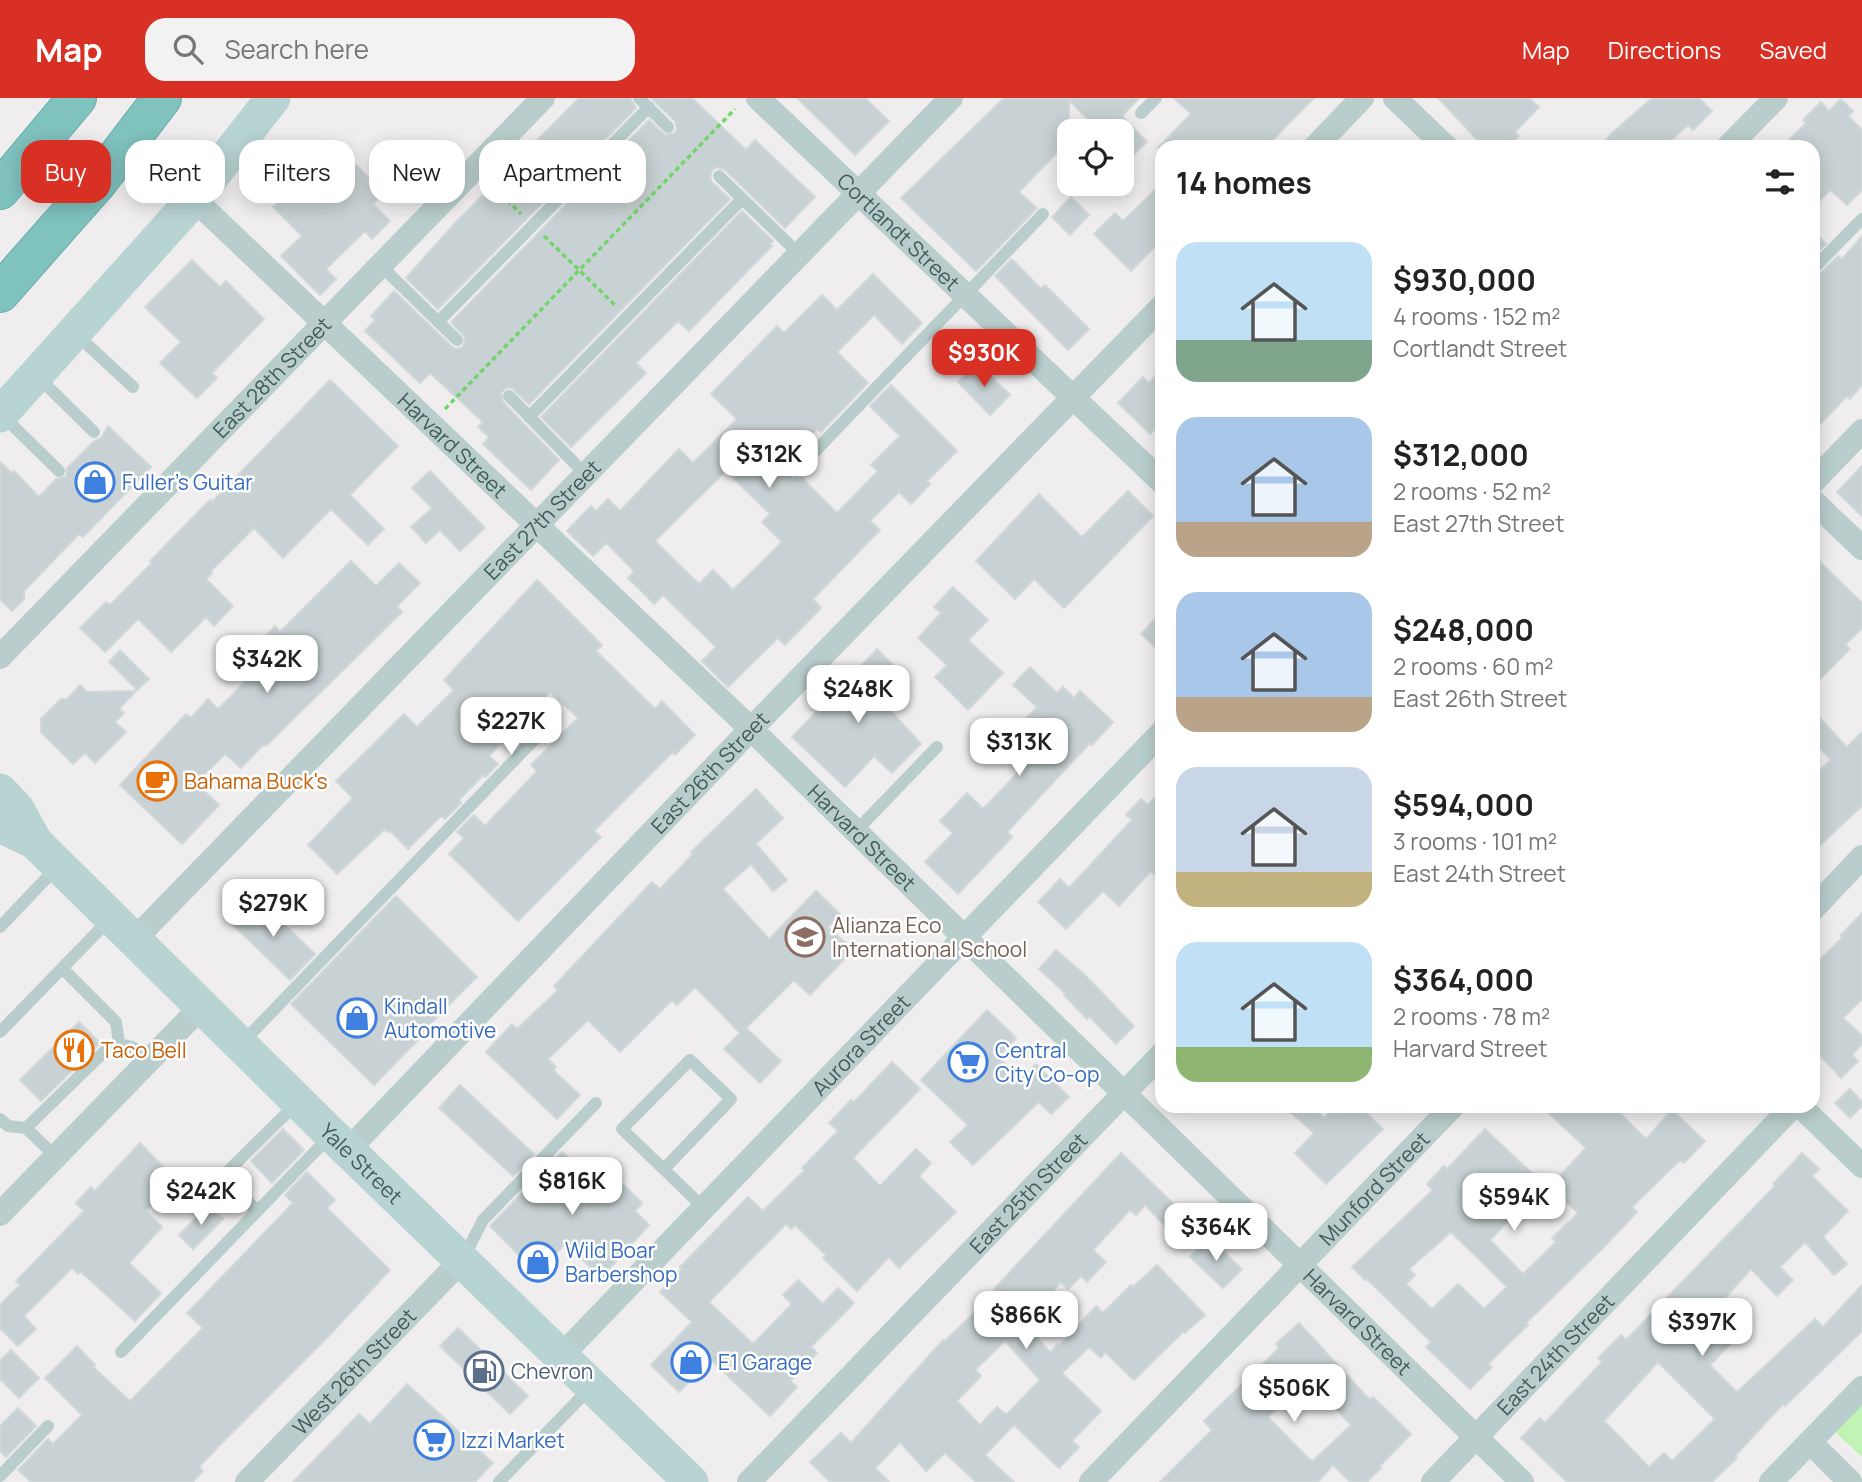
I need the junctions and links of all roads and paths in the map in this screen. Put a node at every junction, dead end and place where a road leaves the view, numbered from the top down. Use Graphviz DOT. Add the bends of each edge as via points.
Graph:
graph roads {
  1 [pos="78,98"];
  2 [pos="162,98"];
  3 [pos="273,98"];
  4 [pos="543,98"];
  5 [pos="758,98"];
  6 [pos="951,98"];
  7 [pos="1156,98"];
  8 [pos="1362,98"];
  9 [pos="1395,98"];
  10 [pos="1776,98"];
  11 [pos="644,103"];
  12 [pos="735,109"];
  13 [pos="1141,113"];
  14 [pos="668,127"];
  15 [pos="1322,140"];
  16 [pos="1439,140"];
  17 [pos="1735,140"];
  18 [pos="225,159"];
  19 [pos="475,169"];
  20 [pos="719,176"];
  21 [pos="0,190"];
  22 [pos="859,194"];
  23 [pos="742,199"];
  24 [pos="190,203"];
  25 [pos="198,203"];
  26 [pos="1043,214"];
  27 [pos="1862,219"];
  28 [pos="533,225"];
  29 [pos="800,255"];
  30 [pos="1820,261"];
  31 [pos="381,266"];
  32 [pos="579,271"];
  33 [pos="0,293"];
  34 [pos="966,295"];
  35 [pos="1155,313"];
  36 [pos="627,317"];
  37 [pos="438,322"];
  38 [pos="325,323"];
  39 [pos="76,333"];
  40 [pos="457,340"];
  41 [pos="37,376"];
  42 [pos="133,387"];
  43 [pos="509,396"];
  44 [pos="1075,397"];
  45 [pos="442,412"];
  46 [pos="1,414"];
  47 [pos="530,417"];
  48 [pos="1862,431"];
  49 [pos="94,432"];
  50 [pos="59,471"];
  51 [pos="796,471"];
  52 [pos="1155,475"];
  53 [pos="1820,475"];
  54 [pos="587,476"];
  55 [pos="1820,508"];
  56 [pos="537,527"];
  57 [pos="1862,548"];
  58 [pos="1,654"];
  59 [pos="554,719"];
  60 [pos="751,729"];
  61 [pos="1155,739"];
  62 [pos="937,747"];
  63 [pos="0,791"];
  64 [pos="0,825"];
  65 [pos="855,832"];
  66 [pos="47,854"];
  67 [pos="1862,857"];
  68 [pos="1820,902"];
  69 [pos="0,927"];
  70 [pos="123,929"];
  71 [pos="964,937"];
  72 [pos="62,968"];
  73 [pos="202,1006"];
  74 [pos="0,1032"];
  75 [pos="119,1043"];
  76 [pos="240,1044"];
  77 [pos="151,1058"];
  78 [pos="1155,1061"];
  79 [pos="1125,1092"];
  80 [pos="298,1101"];
  81 [pos="596,1103"];
  82 [pos="1446,1113"];
  83 [pos="1786,1113"];
  84 [pos="1807,1113"];
  85 [pos="0,1119"];
  86 [pos="26,1128"];
  87 [pos="340,1142"];
  88 [pos="56,1157"];
  89 [pos="1862,1166"];
  90 [pos="664,1169"];
  91 [pos="704,1208"];
  92 [pos="257,1211"];
  93 [pos="0,1214"];
  94 [pos="462,1260"];
  95 [pos="1299,1265"];
  96 [pos="121,1352"];
  97 [pos="561,1356"];
  98 [pos="592,1387"];
  99 [pos="1862,1388"];
  100 [pos="48,1426"];
  101 [pos="1475,1438"];
  102 [pos="1810,1442"];
  103 [pos="0,1476"];
  104 [pos="247,1482"];
  105 [pos="499,1482"];
  106 [pos="691,1482"];
  107 [pos="749,1482"];
  108 [pos="1091,1482"];
  109 [pos="1433,1482"];
  110 [pos="1522,1482"];
  111 [pos="1771,1482"];
  112 [pos="1850,1482"];
  1 -- 21 [label="highway"];
  2 -- 33 [label="highway" via="97,183"];
  3 -- 18 [label="main road"];
  4 -- 19 [label="street, East 28th Street"];
  5 -- 22 [label="street, Cortlandt Street"];
  6 -- 22 [label="street, East 27th Street"];
  7 -- 13 [label="lane"];
  8 -- 15 [label="street"];
  9 -- 16 [label="street"];
  10 -- 17 [label="street"];
  11 -- 14 [label="lane"];
  11 -- 28 [label="lane"];
  12 -- 32 [label="path"];
  19 -- 28 [label="path"];
  19 -- 31 [label="street, East 28th Street"];
  20 -- 23 [label="lane"];
  22 -- 29 [label="street, East 27th Street"];
  22 -- 34 [label="street, Cortlandt Street"];
  23 -- 29 [label="lane"];
  23 -- 36 [label="lane"];
  24 -- 39 [label="main road"];
  25 -- 38 [label="street, Harvard Street"];
  26 -- 34 [label="lane"];
  27 -- 30 [label="lane"];
  28 -- 32 [label="path"];
  28 -- 37 [label="lane"];
  29 -- 54 [label="street, East 27th Street"];
  31 -- 37 [label="lane"];
  31 -- 38 [label="street, East 28th Street"];
  32 -- 36 [label="path"];
  32 -- 45 [label="path"];
  34 -- 44 [label="street, Cortlandt Street"];
  34 -- 51 [label="lane"];
  35 -- 44 [label="street, East 26th Street"];
  36 -- 47 [label="lane"];
  37 -- 40 [label="lane"];
  38 -- 56 [label="street, Harvard Street"];
  38 -- 58 [label="street, East 28th Street"];
  39 -- 41 [label="main road"];
  39 -- 42 [label="lane"];
  41 -- 46 [label="main road"];
  41 -- 49 [label="lane"];
  43 -- 47 [label="lane"];
  44 -- 52 [label="street, Cortlandt Street"];
  44 -- 60 [label="street, East 26th Street"];
  46 -- 50 [label="lane"];
  47 -- 54 [label="lane"];
  48 -- 53 [label="street"];
  54 -- 56 [label="street, East 27th Street"];
  55 -- 57 [label="street"];
  56 -- 60 [label="street, Harvard Street"];
  56 -- 70 [label="street, East 27th Street"];
  59 -- 76 [label="lane"];
  60 -- 65 [label="street, Harvard Street"];
  60 -- 87 [label="street, East 26th Street"];
  61 -- 71 [label="street, Aurora Street"];
  62 -- 65 [label="lane"];
  63 -- 66 [label="main road, Yale Street" via="18,809"];
  64 -- 66 [label="main road, Yale Street"];
  65 -- 71 [label="street, Harvard Street"];
  66 -- 69 [label="lane"];
  66 -- 70 [label="main road, Yale Street"];
  67 -- 68 [label="street"];
  70 -- 72 [label="lane"];
  70 -- 73 [label="main road, Yale Street"];
  71 -- 79 [label="street, Harvard Street"];
  71 -- 91 [label="street, Aurora Street"];
  72 -- 74 [label="lane"];
  72 -- 75 [label="lane" via="116,1022"];
  73 -- 76 [label="main road, Yale Street"];
  73 -- 77 [label="street"];
  75 -- 77 [label="lane"];
  75 -- 86 [label="lane" via="109,1046"];
  76 -- 80 [label="main road, Yale Street"];
  77 -- 88 [label="street"];
  78 -- 79 [label="street, East 25th Street"];
  79 -- 95 [label="street, Harvard Street"];
  79 -- 107 [label="street, East 25th Street"];
  80 -- 87 [label="main road, Yale Street"];
  80 -- 92 [label="lane" via="223,1176"];
  81 -- 94 [label="lane" via="483,1220"];
  82 -- 95 [label="street, Munford Street"];
  83 -- 101 [label="street, East 24th Street"];
  84 -- 89 [label="street"];
  85 -- 86 [label="lane" via="8,1126"];
  86 -- 88 [label="lane"];
  87 -- 92 [label="lane"];
  87 -- 94 [label="main road, Yale Street"];
  88 -- 93 [label="street"];
  90 -- 90 [label="lane" via="622,1129 690,1060 731,1099"];
  90 -- 91 [label="lane"];
  91 -- 97 [label="street, Aurora Street"];
  92 -- 96 [label="lane"];
  94 -- 97 [label="main road, Yale Street"];
  94 -- 104 [label="street, West 26th Street"];
  95 -- 101 [label="street, Harvard Street"];
  95 -- 108 [label="street, Munford Street"];
  97 -- 98 [label="main road, Yale Street"];
  98 -- 105 [label="lane"];
  98 -- 106 [label="main road, Yale Street"];
  99 -- 102 [label="street"];
  100 -- 103 [label="lane"];
  101 -- 109 [label="street, East 24th Street"];
  101 -- 110 [label="street, Harvard Street"];
  102 -- 111 [label="street"];
  102 -- 112 [label="street"];
}
